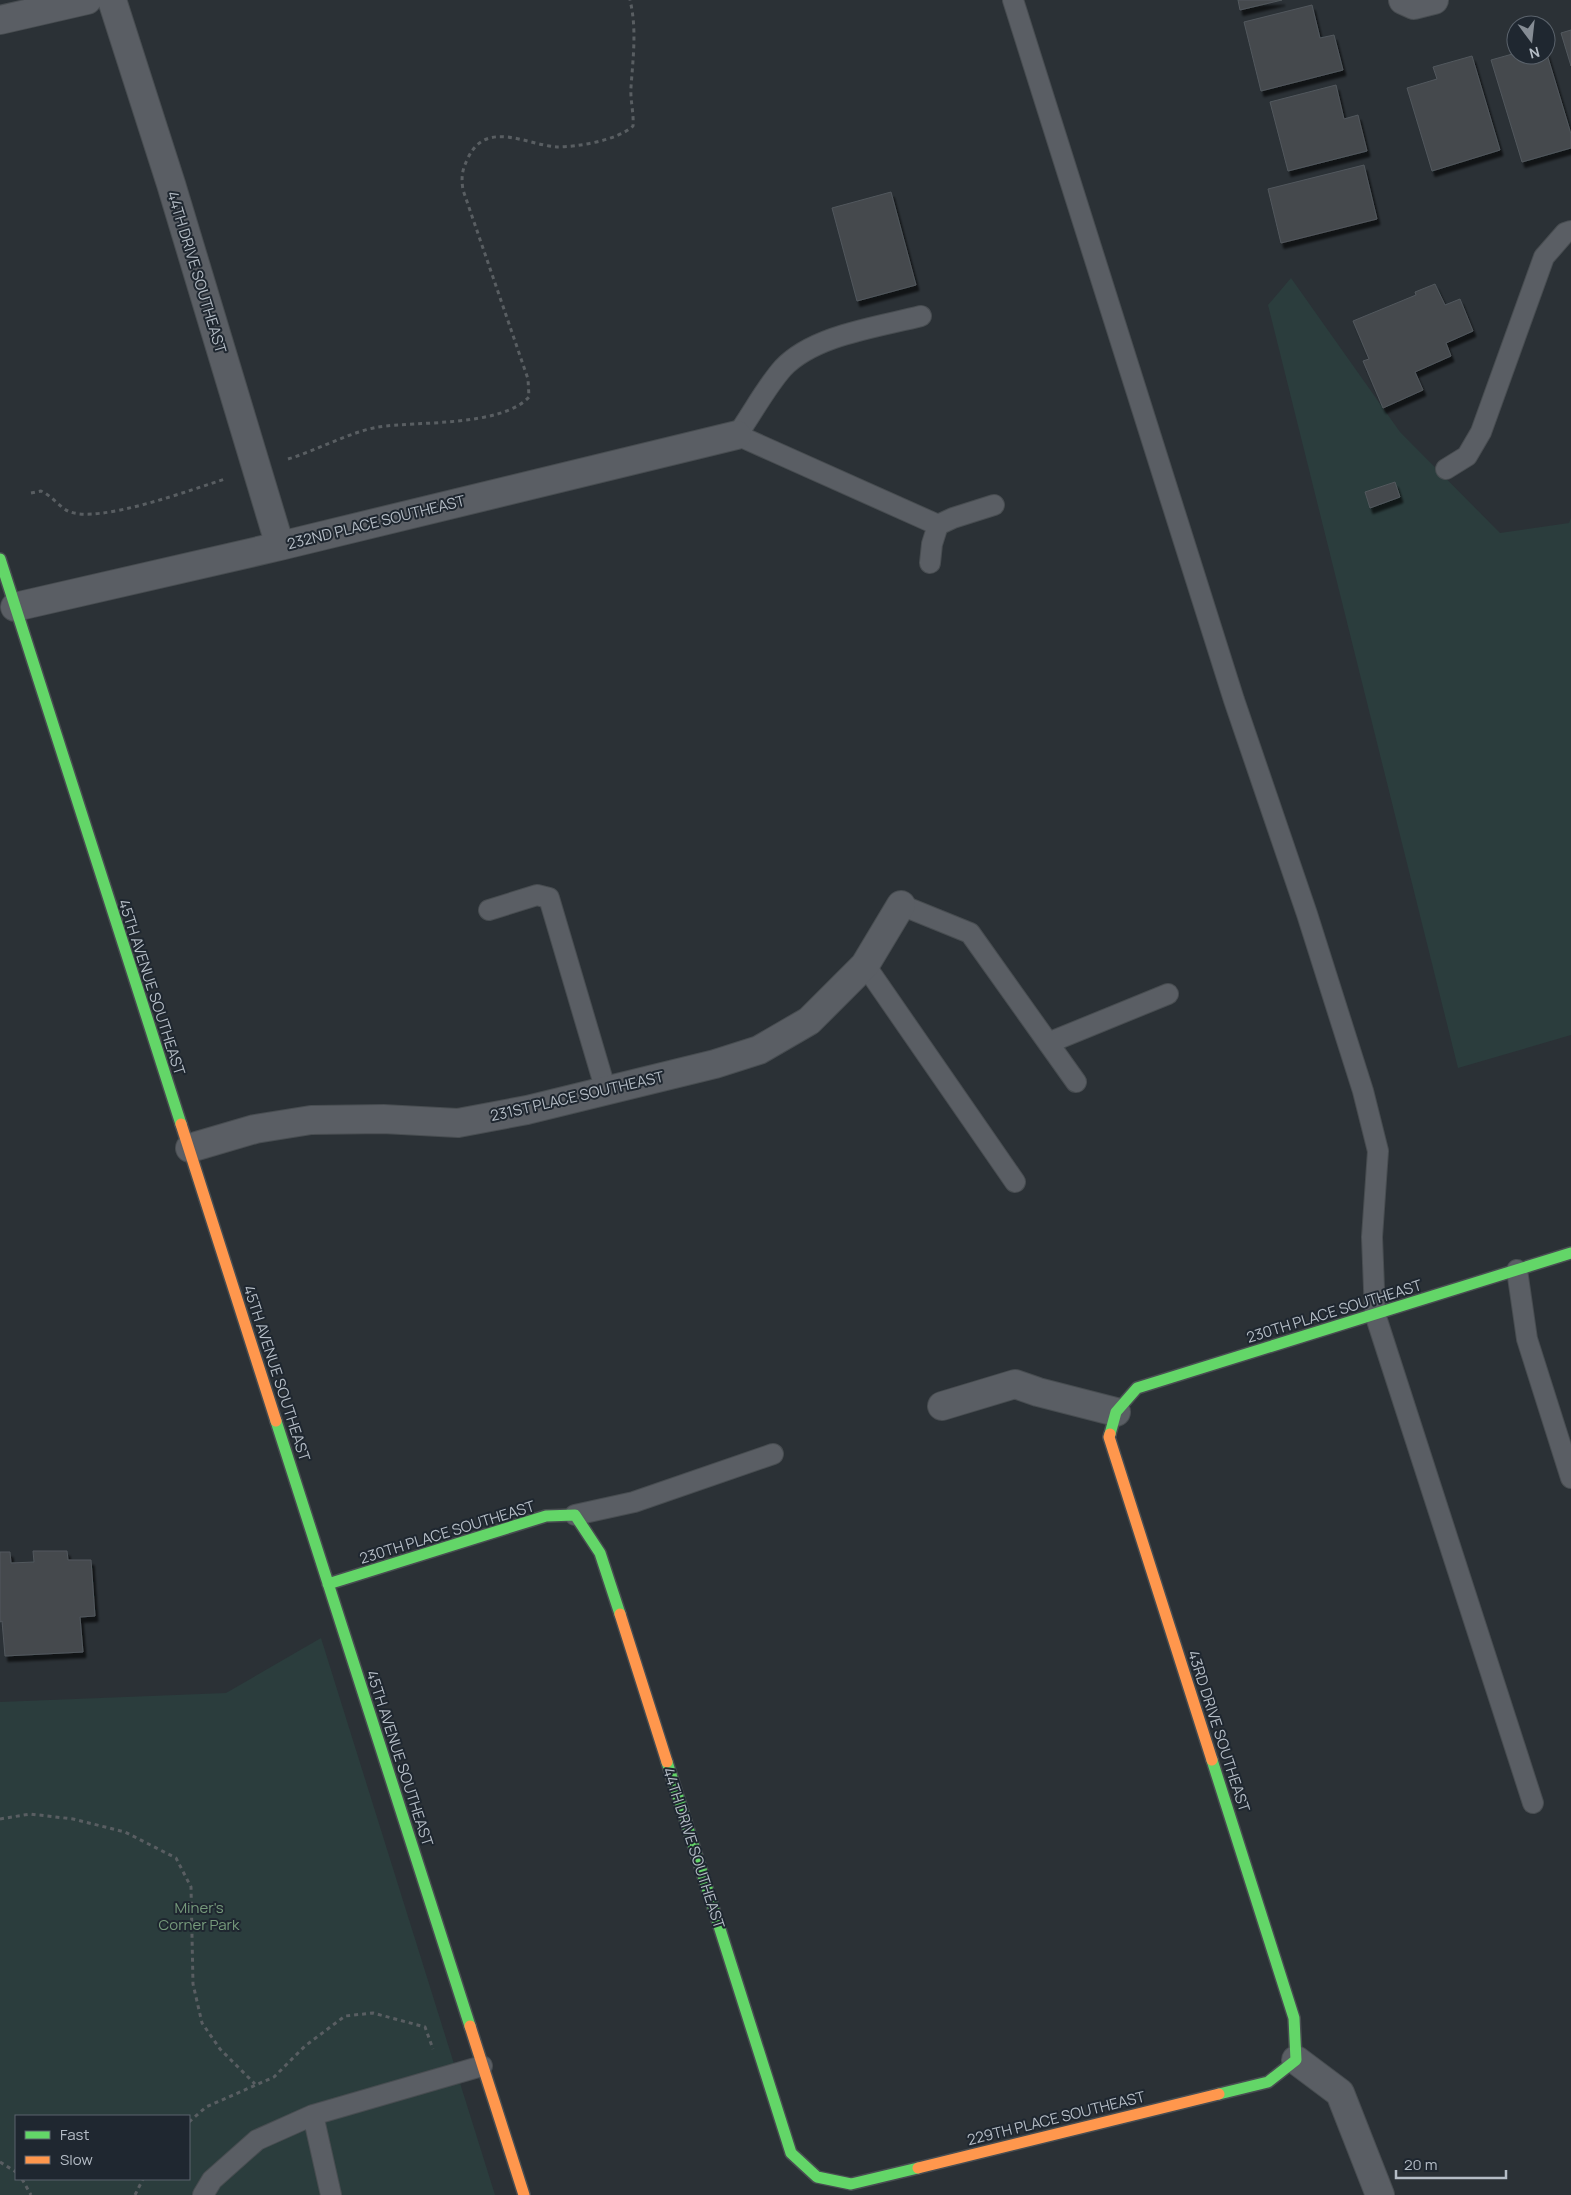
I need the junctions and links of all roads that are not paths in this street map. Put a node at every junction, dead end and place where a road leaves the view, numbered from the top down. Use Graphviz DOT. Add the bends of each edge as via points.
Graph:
graph roads {
  1 [pos="87,0"];
  2 [pos="112,0"];
  3 [pos="1013,0"];
  4 [pos="1403,0"];
  5 [pos="1434,0"];
  6 [pos="0,20"];
  7 [pos="1571,231"];
  8 [pos="921,316"];
  9 [pos="737,435"];
  10 [pos="1446,469"];
  11 [pos="994,505"];
  12 [pos="938,525"];
  13 [pos="280,546"];
  14 [pos="0,560"];
  15 [pos="930,563"];
  16 [pos="15,607"];
  17 [pos="901,905"];
  18 [pos="489,910"];
  19 [pos="865,965"];
  20 [pos="1168,994"];
  21 [pos="1048,1043"];
  22 [pos="1076,1082"];
  23 [pos="606,1091"];
  24 [pos="190,1148"];
  25 [pos="1015,1182"];
  26 [pos="1571,1253"];
  27 [pos="1517,1270"];
  28 [pos="1375,1314"];
  29 [pos="942,1406"];
  30 [pos="1116,1412"];
  31 [pos="773,1454"];
  32 [pos="1571,1478"];
  33 [pos="575,1515"];
  34 [pos="328,1584"];
  35 [pos="1534,1803"];
  36 [pos="1296,2060"];
  37 [pos="482,2066"];
  38 [pos="313,2115"];
  39 [pos="817,2177"];
  40 [pos="203,2195"];
  41 [pos="331,2195"];
  42 [pos="524,2195"];
  43 [pos="1380,2195"];
  1 -- 6 [label="street"];
  2 -- 13 [label="street, 44TH DRIVE SOUTHEAST"];
  3 -- 28 [label="lane" via="1234,700 1363,1091 1378,1151 1372,1237"];
  4 -- 5 [label="street" via="1414,5"];
  7 -- 10 [label="lane" via="1565,233 1544,257 1481,432 1467,456"];
  8 -- 9 [label="lane" via="822,342 801,353 783,368"];
  9 -- 12 [label="lane"];
  9 -- 13 [label="street, 232ND PLACE SOUTHEAST"];
  11 -- 12 [label="lane"];
  12 -- 15 [label="lane"];
  13 -- 16 [label="street, 232ND PLACE SOUTHEAST"];
  14 -- 16 [label="street, 45TH AVENUE SOUTHEAST"];
  16 -- 24 [label="street, 45TH AVENUE SOUTHEAST"];
  17 -- 19 [label="street, 231ST PLACE SOUTHEAST"];
  17 -- 21 [label="lane" via="970,933"];
  18 -- 23 [label="lane" via="537,895 549,898"];
  19 -- 23 [label="street, 231ST PLACE SOUTHEAST" via="809,1021 759,1050"];
  19 -- 25 [label="lane"];
  20 -- 21 [label="lane"];
  21 -- 22 [label="lane"];
  23 -- 24 [label="street, 231ST PLACE SOUTHEAST" via="458,1123 311,1120 255,1129"];
  24 -- 34 [label="street, 45TH AVENUE SOUTHEAST"];
  26 -- 27 [label="street, 230TH PLACE SOUTHEAST"];
  27 -- 28 [label="street, 230TH PLACE SOUTHEAST"];
  27 -- 32 [label="lane" via="1527,1338"];
  28 -- 30 [label="street, 230TH PLACE SOUTHEAST" via="1137,1388"];
  28 -- 35 [label="lane"];
  29 -- 30 [label="street" via="1015,1384"];
  30 -- 36 [label="street, 43RD DRIVE SOUTHEAST" via="1109,1436 1294,2018"];
  31 -- 33 [label="lane" via="634,1502"];
  33 -- 34 [label="street, 230TH PLACE SOUTHEAST" via="546,1516"];
  33 -- 39 [label="street, 44TH DRIVE SOUTHEAST" via="600,1553 791,2153"];
  34 -- 37 [label="street, 45TH AVENUE SOUTHEAST"];
  36 -- 39 [label="street, 229TH PLACE SOUTHEAST" via="1268,2082 851,2184"];
  36 -- 43 [label="street" via="1340,2093"];
  37 -- 38 [label="lane"];
  37 -- 42 [label="street, 45TH AVENUE SOUTHEAST"];
  38 -- 40 [label="lane" via="257,2140 212,2180"];
  38 -- 41 [label="lane"];
}
